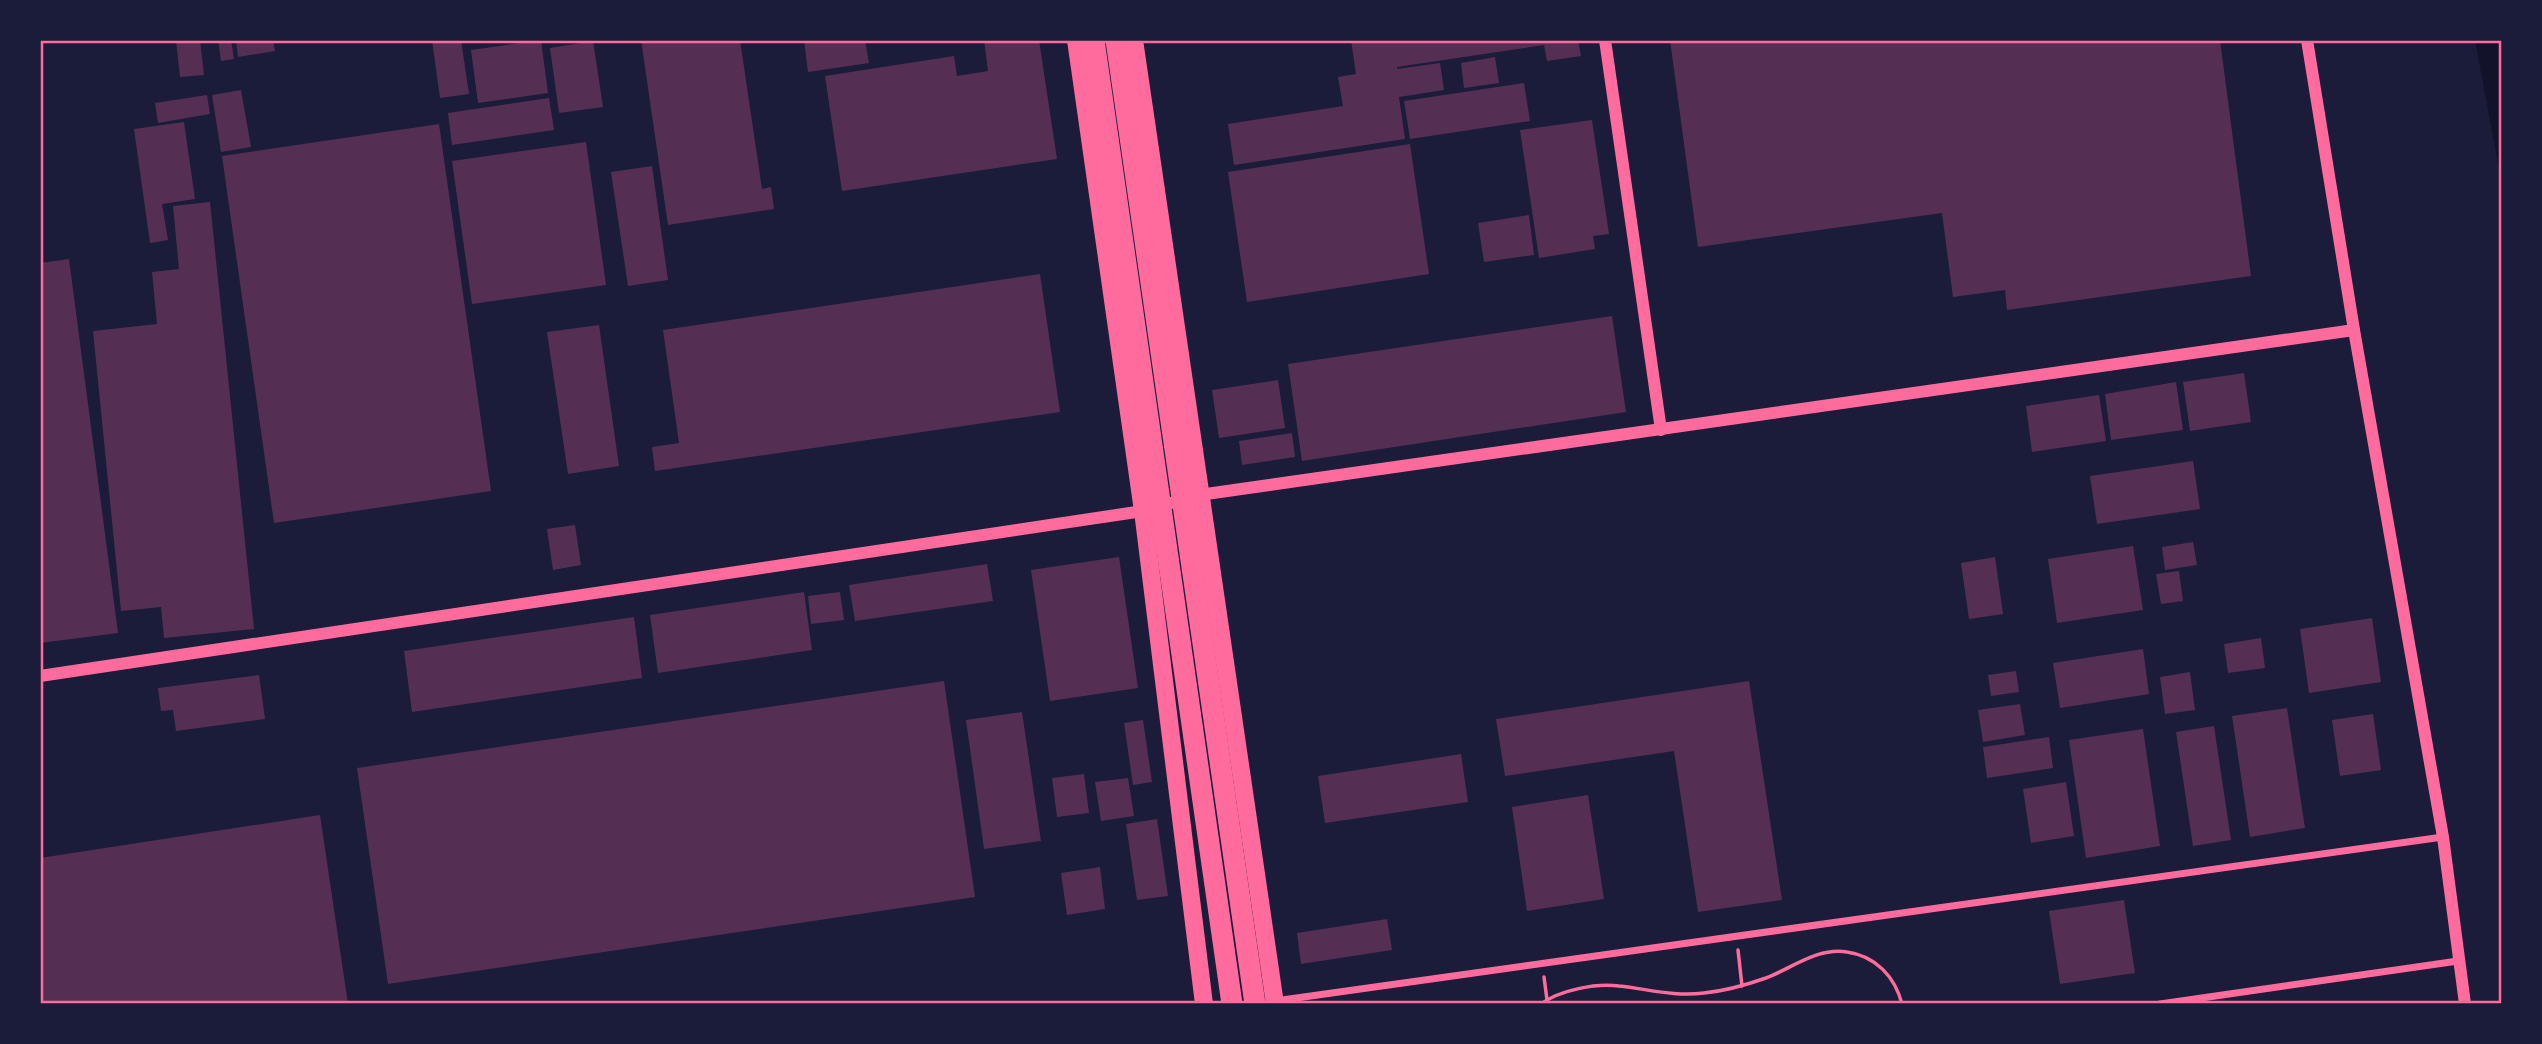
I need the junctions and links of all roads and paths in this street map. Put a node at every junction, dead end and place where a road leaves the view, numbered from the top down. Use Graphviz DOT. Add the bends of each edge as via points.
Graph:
graph roads {
  1 [pos="1076,40"];
  2 [pos="1094,40"];
  3 [pos="1116,40"];
  4 [pos="1133,40"];
  5 [pos="1605,40"];
  6 [pos="2307,40"];
  7 [pos="2354,330"];
  8 [pos="1661,430"];
  9 [pos="1199,495"];
  10 [pos="1143,511"];
  11 [pos="40,676"];
  12 [pos="2443,837"];
  13 [pos="2458,961"];
  14 [pos="1740,962"];
  15 [pos="1545,979"];
  16 [pos="1742,986"];
  17 [pos="1547,999"];
  18 [pos="1268,1003"];
  19 [pos="1204,1004"];
  20 [pos="1232,1004"];
  21 [pos="1541,1004"];
  22 [pos="1902,1004"];
  23 [pos="2160,1004"];
  24 [pos="2465,1004"];
  1 -- 10 [label="main road"];
  2 -- 20 [label="highway"];
  3 -- 18 [label="highway"];
  4 -- 9 [label="main road"];
  5 -- 8 [label="street"];
  6 -- 7 [label="street"];
  7 -- 8 [label="street"];
  7 -- 12 [label="street"];
  8 -- 9 [label="street"];
  9 -- 10 [label="street"];
  9 -- 18 [label="main road"];
  10 -- 11 [label="street"];
  10 -- 19 [label="main road"];
  12 -- 13 [label="street"];
  12 -- 18 [label="street"];
  13 -- 23 [label="street"];
  13 -- 24 [label="street"];
  14 -- 16 [label="path"];
  15 -- 17 [label="path"];
  16 -- 17 [label="path" via="1683,996 1616,985"];
  16 -- 22 [label="path" via="1818,954 1844,951 1881,967 1898,989"];
  17 -- 21 [label="path"];
}
